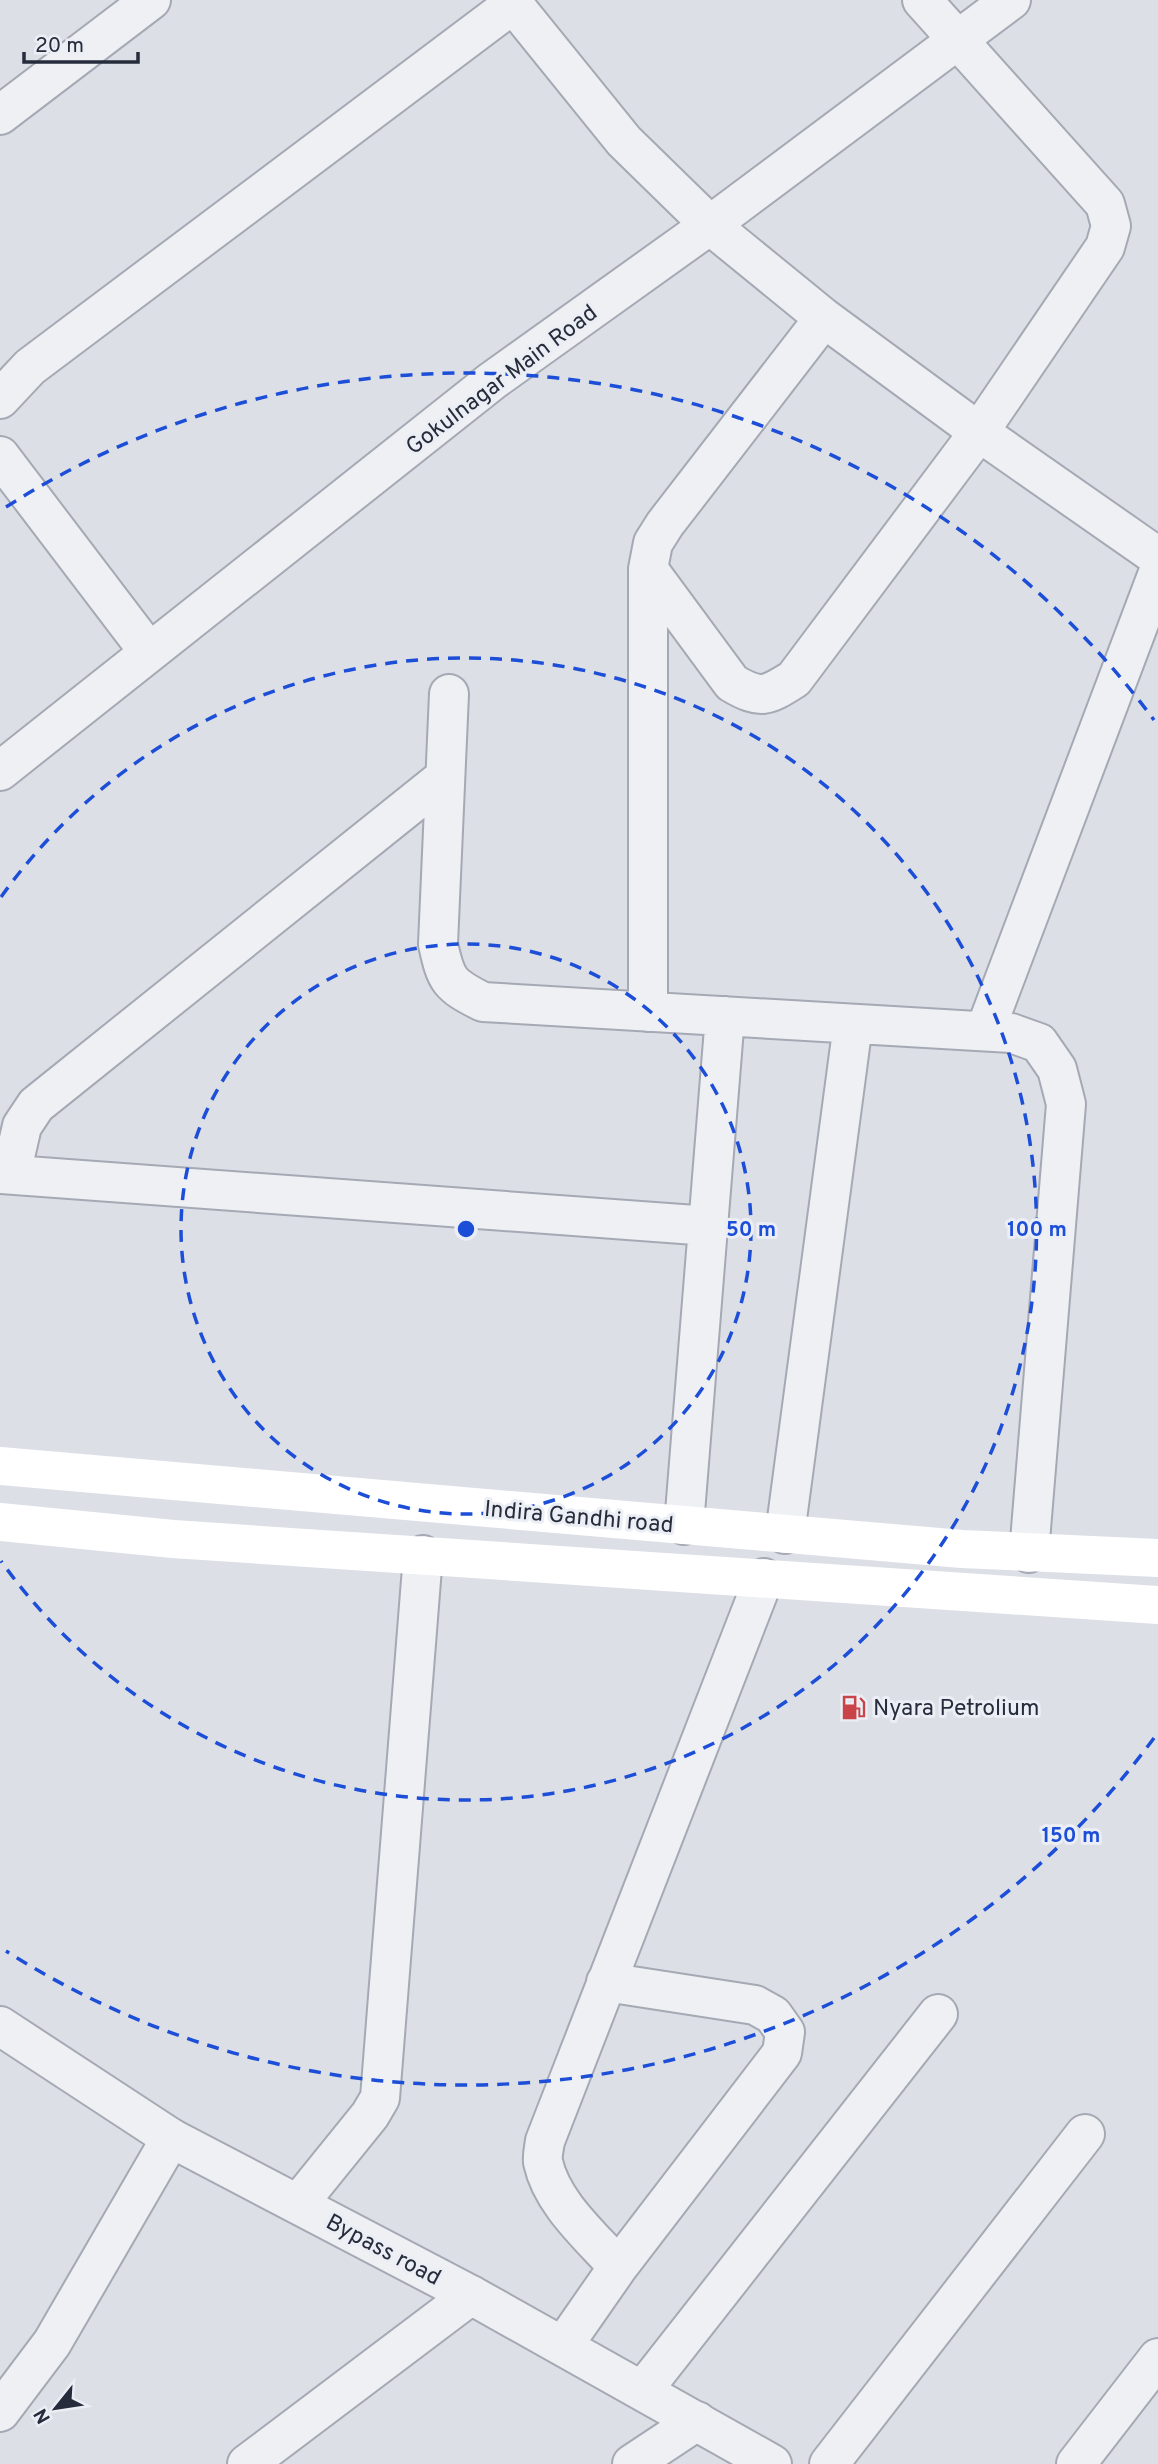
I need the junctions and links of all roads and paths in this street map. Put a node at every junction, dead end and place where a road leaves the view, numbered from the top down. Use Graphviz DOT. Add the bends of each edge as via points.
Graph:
graph roads {
  1 [pos="151,0"];
  2 [pos="922,0"];
  3 [pos="1011,0"];
  4 [pos="512,2"];
  5 [pos="959,41"];
  6 [pos="0,115"];
  7 [pos="710,225"];
  8 [pos="824,318"];
  9 [pos="0,399"];
  10 [pos="979,432"];
  11 [pos="3,466"];
  12 [pos="1158,557"];
  13 [pos="648,569"];
  14 [pos="1158,573"];
  15 [pos="149,652"];
  16 [pos="449,694"];
  17 [pos="0,771"];
  18 [pos="445,777"];
  19 [pos="648,1012"];
  20 [pos="725,1016"];
  21 [pos="853,1024"];
  22 [pos="985,1031"];
  23 [pos="5,1174"];
  24 [pos="709,1226"];
  25 [pos="0,1466"];
  26 [pos="0,1522"];
  27 [pos="684,1525"];
  28 [pos="785,1534"];
  29 [pos="1029,1553"];
  30 [pos="423,1555"];
  31 [pos="1158,1558"];
  32 [pos="764,1578"];
  33 [pos="1158,1605"];
  34 [pos="606,1982"];
  35 [pos="938,2014"];
  36 [pos="0,2026"];
  37 [pos="1085,2134"];
  38 [pos="171,2138"];
  39 [pos="298,2204"];
  40 [pos="618,2267"];
  41 [pos="471,2295"];
  42 [pos="563,2346"];
  43 [pos="1158,2358"];
  44 [pos="643,2390"];
  45 [pos="0,2412"];
  46 [pos="697,2421"];
  47 [pos="247,2464"];
  48 [pos="632,2464"];
  49 [pos="772,2464"];
  50 [pos="829,2464"];
  51 [pos="1076,2464"];
  1 -- 6 [label="street"];
  2 -- 5 [label="street"];
  3 -- 5 [label="street, Gokulnagar Main Road"];
  4 -- 7 [label="street" via="624,141"];
  4 -- 9 [label="street" via="30,367"];
  5 -- 7 [label="street, Gokulnagar Main Road"];
  5 -- 10 [label="street" via="1105,204 1111,226 1105,247"];
  7 -- 8 [label="street"];
  7 -- 15 [label="street, Gokulnagar Main Road" via="492,382"];
  8 -- 10 [label="street"];
  8 -- 13 [label="street" via="665,524 653,543"];
  10 -- 12 [label="street"];
  10 -- 13 [label="street" via="794,678 773,692 751,694 732,683"];
  11 -- 15 [label="street"];
  13 -- 19 [label="street"];
  14 -- 22 [label="street"];
  15 -- 17 [label="street, Gokulnagar Main Road"];
  16 -- 18 [label="street"];
  18 -- 19 [label="street" via="438,944 444,974 459,990 483,1002"];
  18 -- 23 [label="street" via="36,1105 22,1126"];
  19 -- 20 [label="street"];
  20 -- 21 [label="street"];
  20 -- 24 [label="street"];
  21 -- 22 [label="street"];
  21 -- 28 [label="street"];
  22 -- 29 [label="street" via="1011,1033 1039,1043 1057,1069 1066,1104"];
  23 -- 24 [label="street"];
  24 -- 27 [label="street"];
  25 -- 27 [label="main road, Indira Gandhi road"];
  26 -- 30 [label="main road, Indira Gandhi road"];
  27 -- 28 [label="main road, Indira Gandhi road"];
  28 -- 29 [label="main road, Indira Gandhi road"];
  29 -- 31 [label="main road, Indira Gandhi road"];
  30 -- 32 [label="main road, Indira Gandhi road"];
  30 -- 39 [label="street" via="380,2098"];
  32 -- 33 [label="main road, Indira Gandhi road"];
  32 -- 34 [label="street"];
  34 -- 40 [label="street" via="542,2159 562,2202"];
  34 -- 40 [label="street" via="755,2005 774,2015 785,2032 782,2053"];
  35 -- 44 [label="street"];
  36 -- 38 [label="street, Bypass road"];
  37 -- 50 [label="street"];
  38 -- 39 [label="street, Bypass road"];
  38 -- 45 [label="street" via="52,2343"];
  39 -- 41 [label="street, Bypass road"];
  40 -- 42 [label="street"];
  41 -- 42 [label="street, Bypass road"];
  41 -- 47 [label="street"];
  42 -- 44 [label="street, Bypass road"];
  43 -- 51 [label="street"];
  44 -- 46 [label="street, Bypass road"];
  46 -- 48 [label="street"];
  46 -- 49 [label="street, Bypass road"];
}
